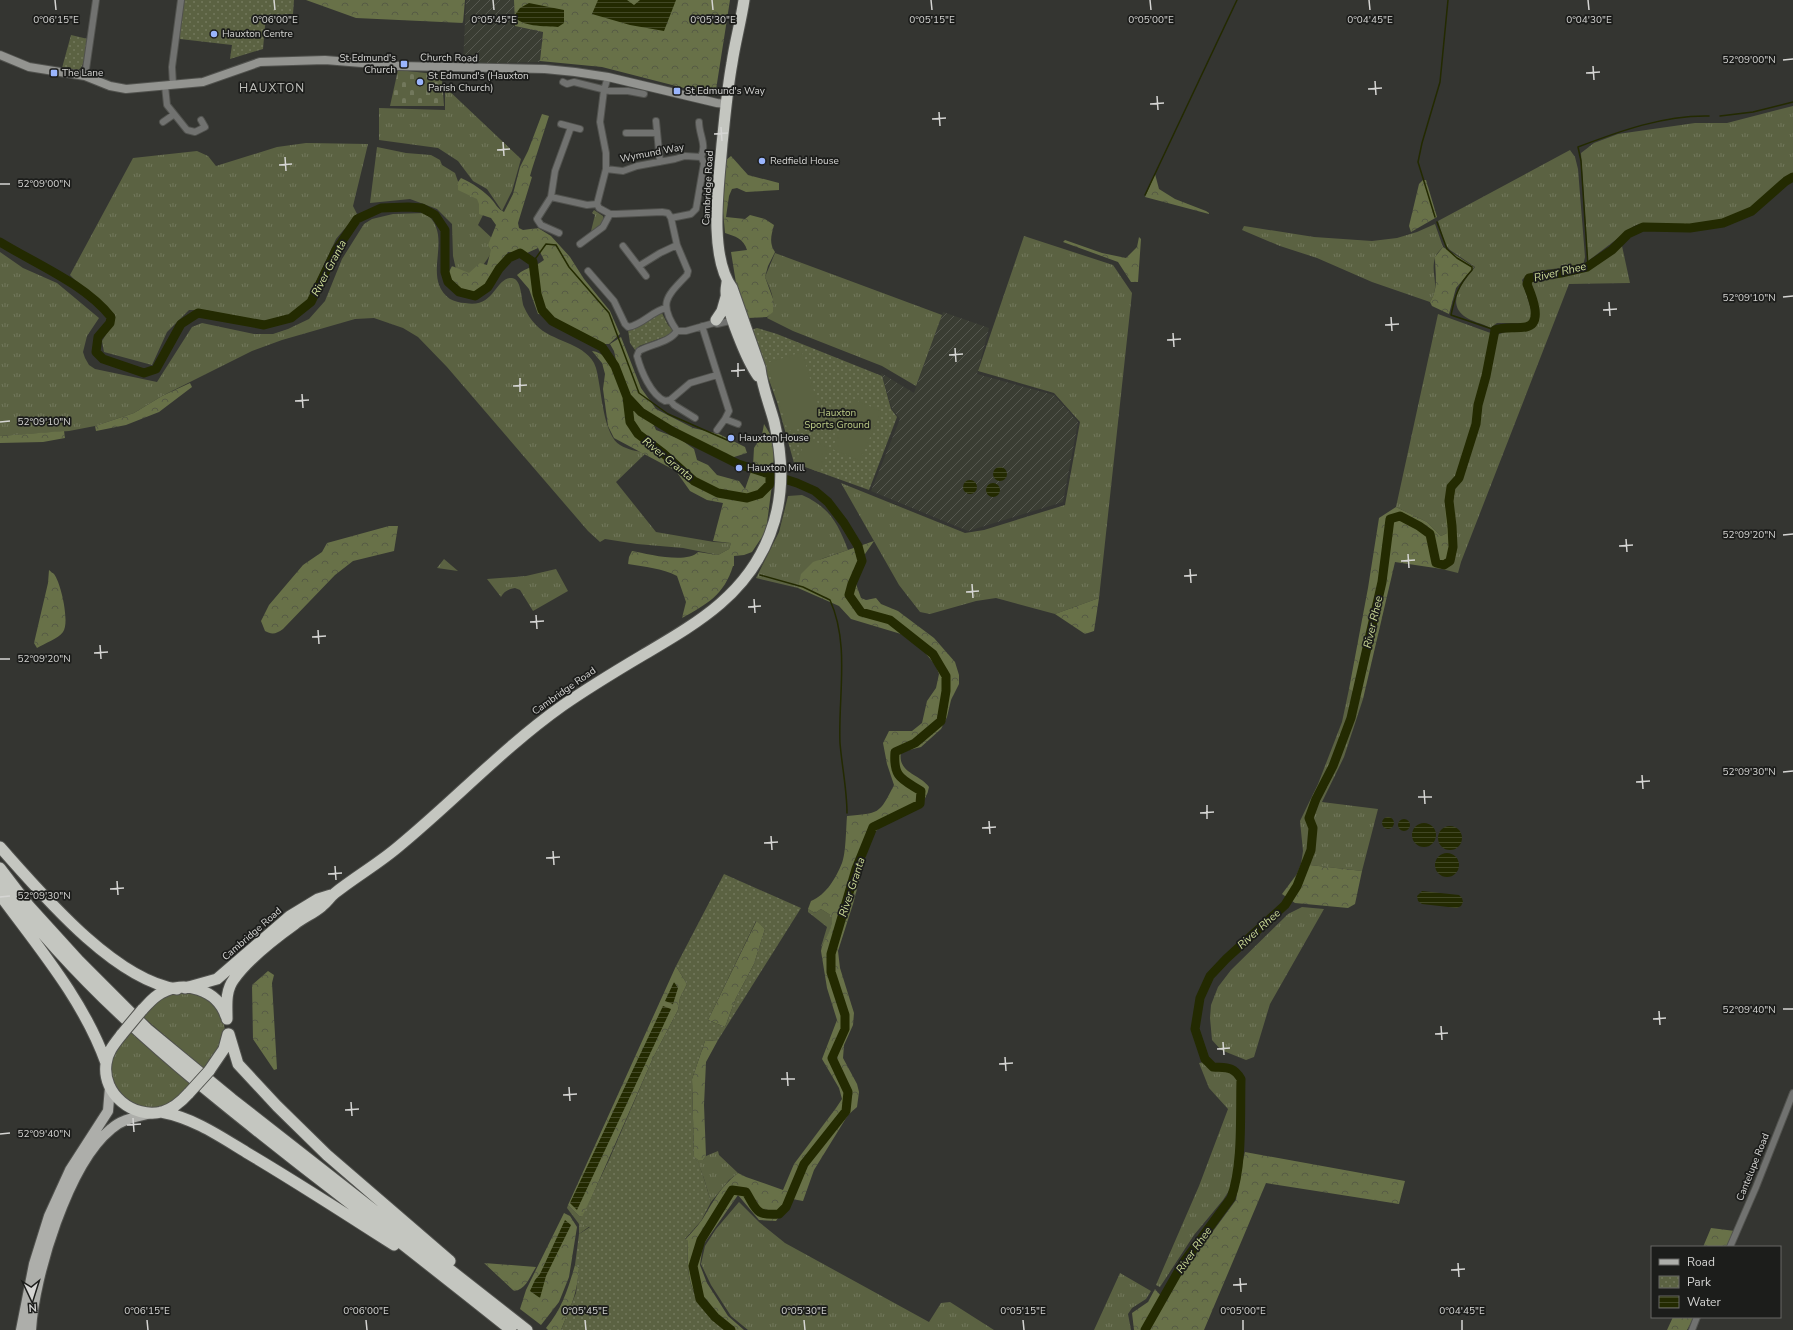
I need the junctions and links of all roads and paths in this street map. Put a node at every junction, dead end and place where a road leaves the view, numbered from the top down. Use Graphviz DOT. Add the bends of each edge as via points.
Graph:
graph roads {
  1 [pos="96,0"];
  2 [pos="181,0"];
  3 [pos="744,0"];
  4 [pos="0,56"];
  5 [pos="85,76"];
  6 [pos="608,77"];
  7 [pos="563,82"];
  8 [pos="169,85"];
  9 [pos="604,90"];
  10 [pos="644,94"];
  11 [pos="726,104"];
  12 [pos="173,114"];
  13 [pos="201,120"];
  14 [pos="656,121"];
  15 [pos="163,122"];
  16 [pos="699,122"];
  17 [pos="561,124"];
  18 [pos="571,127"];
  19 [pos="580,129"];
  20 [pos="626,133"];
  21 [pos="656,133"];
  22 [pos="701,157"];
  23 [pos="660,162"];
  24 [pos="606,169"];
  25 [pos="551,196"];
  26 [pos="597,204"];
  27 [pos="610,214"];
  28 [pos="671,218"];
  29 [pos="559,233"];
  30 [pos="580,244"];
  31 [pos="624,246"];
  32 [pos="677,246"];
  33 [pos="639,266"];
  34 [pos="588,271"];
  35 [pos="646,276"];
  36 [pos="727,282"];
  37 [pos="726,296"];
  38 [pos="666,308"];
  39 [pos="737,316"];
  40 [pos="715,321"];
  41 [pos="702,326"];
  42 [pos="677,331"];
  43 [pos="717,375"];
  44 [pos="670,400"];
  45 [pos="695,418"];
  46 [pos="725,419"];
  47 [pos="738,424"];
  48 [pos="717,430"];
  49 [pos="0,847"];
  50 [pos="0,868"];
  51 [pos="0,881"];
  52 [pos="334,894"];
  53 [pos="0,896"];
  54 [pos="181,988"];
  55 [pos="227,1019"];
  56 [pos="229,1034"];
  57 [pos="106,1063"];
  58 [pos="110,1087"];
  59 [pos="1793,1093"];
  60 [pos="156,1113"];
  61 [pos="1730,1246"];
  62 [pos="442,1275"];
  63 [pos="479,1292"];
  64 [pos="1697,1318"];
  65 [pos="30,1328"];
  66 [pos="21,1330"];
  67 [pos="511,1330"];
  68 [pos="527,1330"];
  69 [pos="1692,1330"];
  1 -- 5 [label="street"];
  2 -- 8 [label="street"];
  3 -- 11 [label="highway, Cambridge Road"];
  4 -- 5 [label="street, Church Road" via="29,67"];
  5 -- 8 [label="street, Church Road" via="126,89"];
  6 -- 8 [label="street, Church Road" via="545,69 435,68 325,60 270,60 203,82"];
  6 -- 9 [label="street"];
  6 -- 11 [label="street, Church Road"];
  7 -- 9 [label="street" via="574,82"];
  8 -- 12 [label="street" via="167,105"];
  9 -- 10 [label="street"];
  9 -- 24 [label="street" via="600,122 606,153"];
  11 -- 36 [label="highway, Cambridge Road" via="717,222 720,256"];
  12 -- 13 [label="street" via="187,130 195,132 205,127"];
  12 -- 15 [label="street"];
  14 -- 21 [label="street"];
  16 -- 22 [label="street" via="704,148"];
  17 -- 18 [label="street"];
  18 -- 19 [label="street"];
  18 -- 25 [label="street" via="555,171"];
  20 -- 21 [label="street"];
  21 -- 23 [label="street"];
  22 -- 23 [label="street, Wymund Way" via="685,156"];
  22 -- 28 [label="street" via="704,163 696,209 690,214"];
  23 -- 24 [label="street, Wymund Way" via="623,171"];
  24 -- 26 [label="street"];
  25 -- 26 [label="street" via="587,205"];
  25 -- 29 [label="street" via="537,219 541,225"];
  26 -- 27 [label="street"];
  27 -- 28 [label="street" via="662,212 668,213"];
  27 -- 30 [label="street" via="603,227"];
  28 -- 32 [label="street"];
  31 -- 33 [label="street"];
  32 -- 33 [label="street"];
  32 -- 38 [label="street" via="688,271 669,295"];
  33 -- 35 [label="street"];
  34 -- 38 [label="street" via="614,301 628,327"];
  36 -- 37 [label="highway, Cambridge Road"];
  36 -- 39 [label="highway, Cambridge Road" via="732,288"];
  37 -- 39 [label="highway, Cambridge Road"];
  37 -- 40 [label="highway" via="722,311"];
  38 -- 42 [label="street"];
  39 -- 40 [label="street" via="718,324"];
  39 -- 52 [label="highway, Cambridge Road" via="750,364 762,381 777,436 781,473 780,495 773,528 759,557 742,583 720,605 694,624 584,691 536,726 398,847"];
  40 -- 41 [label="street"];
  41 -- 42 [label="street"];
  41 -- 43 [label="street"];
  42 -- 44 [label="street" via="672,338 645,347 637,356 652,389 659,398"];
  43 -- 44 [label="street" via="690,383"];
  43 -- 46 [label="street" via="729,411"];
  44 -- 45 [label="street"];
  46 -- 47 [label="street"];
  46 -- 48 [label="street"];
  49 -- 54 [label="highway" via="82,932 113,958 156,984"];
  50 -- 63 [label="highway" via="29,906 74,956 147,1029 251,1114"];
  51 -- 62 [label="highway" via="19,907 64,958 149,1042 226,1106"];
  52 -- 54 [label="highway, Cambridge Road" via="318,899 290,916 217,978"];
  52 -- 55 [label="highway, Cambridge Road" via="322,906 280,935 239,973 228,991"];
  53 -- 57 [label="highway" via="74,998 97,1038"];
  54 -- 55 [label="highway" via="197,989 209,994 218,1002"];
  54 -- 57 [label="highway, bridge" via="159,994 142,1010 113,1045"];
  55 -- 56 [label="highway"];
  56 -- 60 [label="highway, bridge" via="224,1049 190,1093 177,1105"];
  56 -- 63 [label="highway" via="238,1064 277,1106 327,1155 466,1275"];
  57 -- 58 [label="highway"];
  58 -- 60 [label="highway" via="127,1106 142,1112"];
  58 -- 66 [label="main road" via="108,1111 70,1170 49,1216 34,1264"];
  59 -- 61 [label="street, Cantelupe Road"];
  60 -- 62 [label="highway" via="185,1118 234,1145 305,1187 416,1261"];
  60 -- 65 [label="main road" via="127,1120 112,1128 86,1160 70,1188 52,1233"];
  62 -- 67 [label="highway"];
  63 -- 68 [label="highway"];
  64 -- 69 [label="street"];
}
